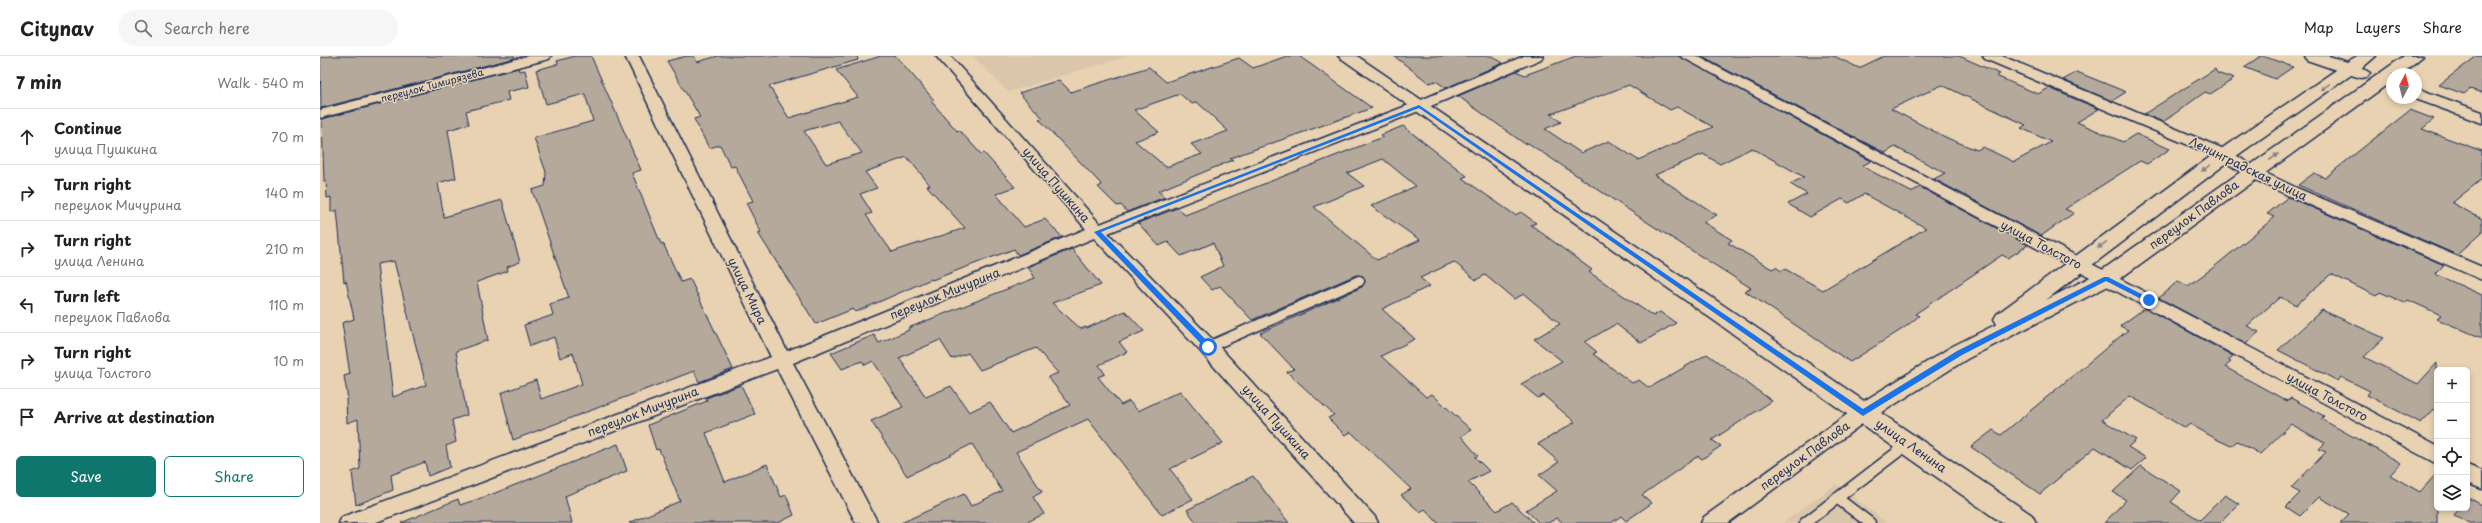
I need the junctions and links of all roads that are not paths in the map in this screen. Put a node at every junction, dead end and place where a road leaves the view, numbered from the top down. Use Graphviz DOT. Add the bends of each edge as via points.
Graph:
graph roads {
  1 [pos="544,56"];
  2 [pos="632,56"];
  3 [pos="943,56"];
  4 [pos="1346,56"];
  5 [pos="1536,56"];
  6 [pos="1687,56"];
  7 [pos="1990,56"];
  8 [pos="2313,56"];
  9 [pos="2368,56"];
  10 [pos="2415,56"];
  11 [pos="2403,68"];
  12 [pos="2349,69"];
  13 [pos="2386,83"];
  14 [pos="2386,84"];
  15 [pos="2422,96"];
  16 [pos="1419,106"];
  17 [pos="320,114"];
  18 [pos="2482,118"];
  19 [pos="2224,155"];
  20 [pos="2252,173"];
  21 [pos="1098,232"];
  22 [pos="2077,264"];
  23 [pos="2482,274"];
  24 [pos="2106,278"];
  25 [pos="1359,281"];
  26 [pos="1208,347"];
  27 [pos="1959,353"];
  28 [pos="782,360"];
  29 [pos="1863,413"];
  30 [pos="1908,444"];
  31 [pos="2434,454"];
  32 [pos="2470,475"];
  33 [pos="2482,481"];
  34 [pos="1837,498"];
  35 [pos="350,523"];
  36 [pos="867,523"];
  37 [pos="1367,523"];
  38 [pos="1712,523"];
  39 [pos="1805,523"];
  40 [pos="1870,523"];
  41 [pos="2022,523"];
  1 -- 17 [label="street, переулок Тимирязева"];
  2 -- 28 [label="street, улица Мира"];
  3 -- 21 [label="street, улица Пушкина"];
  4 -- 16 [label="street, улица Ленина"];
  5 -- 16 [label="street, переулок Мичурина"];
  6 -- 22 [label="street, улица Толстого"];
  7 -- 19 [label="street, Ленинградская улица"];
  8 -- 12 [label="street"];
  9 -- 12 [label="street, переулок Павлова"];
  10 -- 11 [label="street, переулок Павлова"];
  12 -- 13 [label="street"];
  12 -- 19 [label="street, переулок Павлова, one-way"];
  20 -- 14 [label="street, переулок Павлова, one-way"];
  15 -- 18 [label="street"];
  16 -- 21 [label="street, переулок Мичурина"];
  16 -- 29 [label="street, улица Ленина"];
  19 -- 20 [label="street, Ленинградская улица"];
  19 -- 22 [label="street, переулок Павлова, one-way"];
  20 -- 23 [label="street, Ленинградская улица"];
  20 -- 24 [label="street, переулок Павлова"];
  21 -- 26 [label="street, улица Пушкина"];
  21 -- 28 [label="street, переулок Мичурина"];
  22 -- 24 [label="street, улица Толстого"];
  22 -- 27 [label="street, переулок Павлова"];
  24 -- 27 [label="street, переулок Павлова"];
  24 -- 31 [label="street, улица Толстого"];
  25 -- 26 [label="lane"];
  26 -- 37 [label="street, улица Пушкина"];
  27 -- 29 [label="street, переулок Павлова"];
  28 -- 35 [label="street, переулок Мичурина"];
  28 -- 36 [label="street, улица Мира"];
  29 -- 30 [label="street, улица Ленина"];
  29 -- 38 [label="street, переулок Павлова"];
  30 -- 34 [label="lane"];
  30 -- 41 [label="street, улица Ленина"];
  32 -- 33 [label="street"];
  34 -- 39 [label="lane"];
  34 -- 40 [label="lane"];
}
